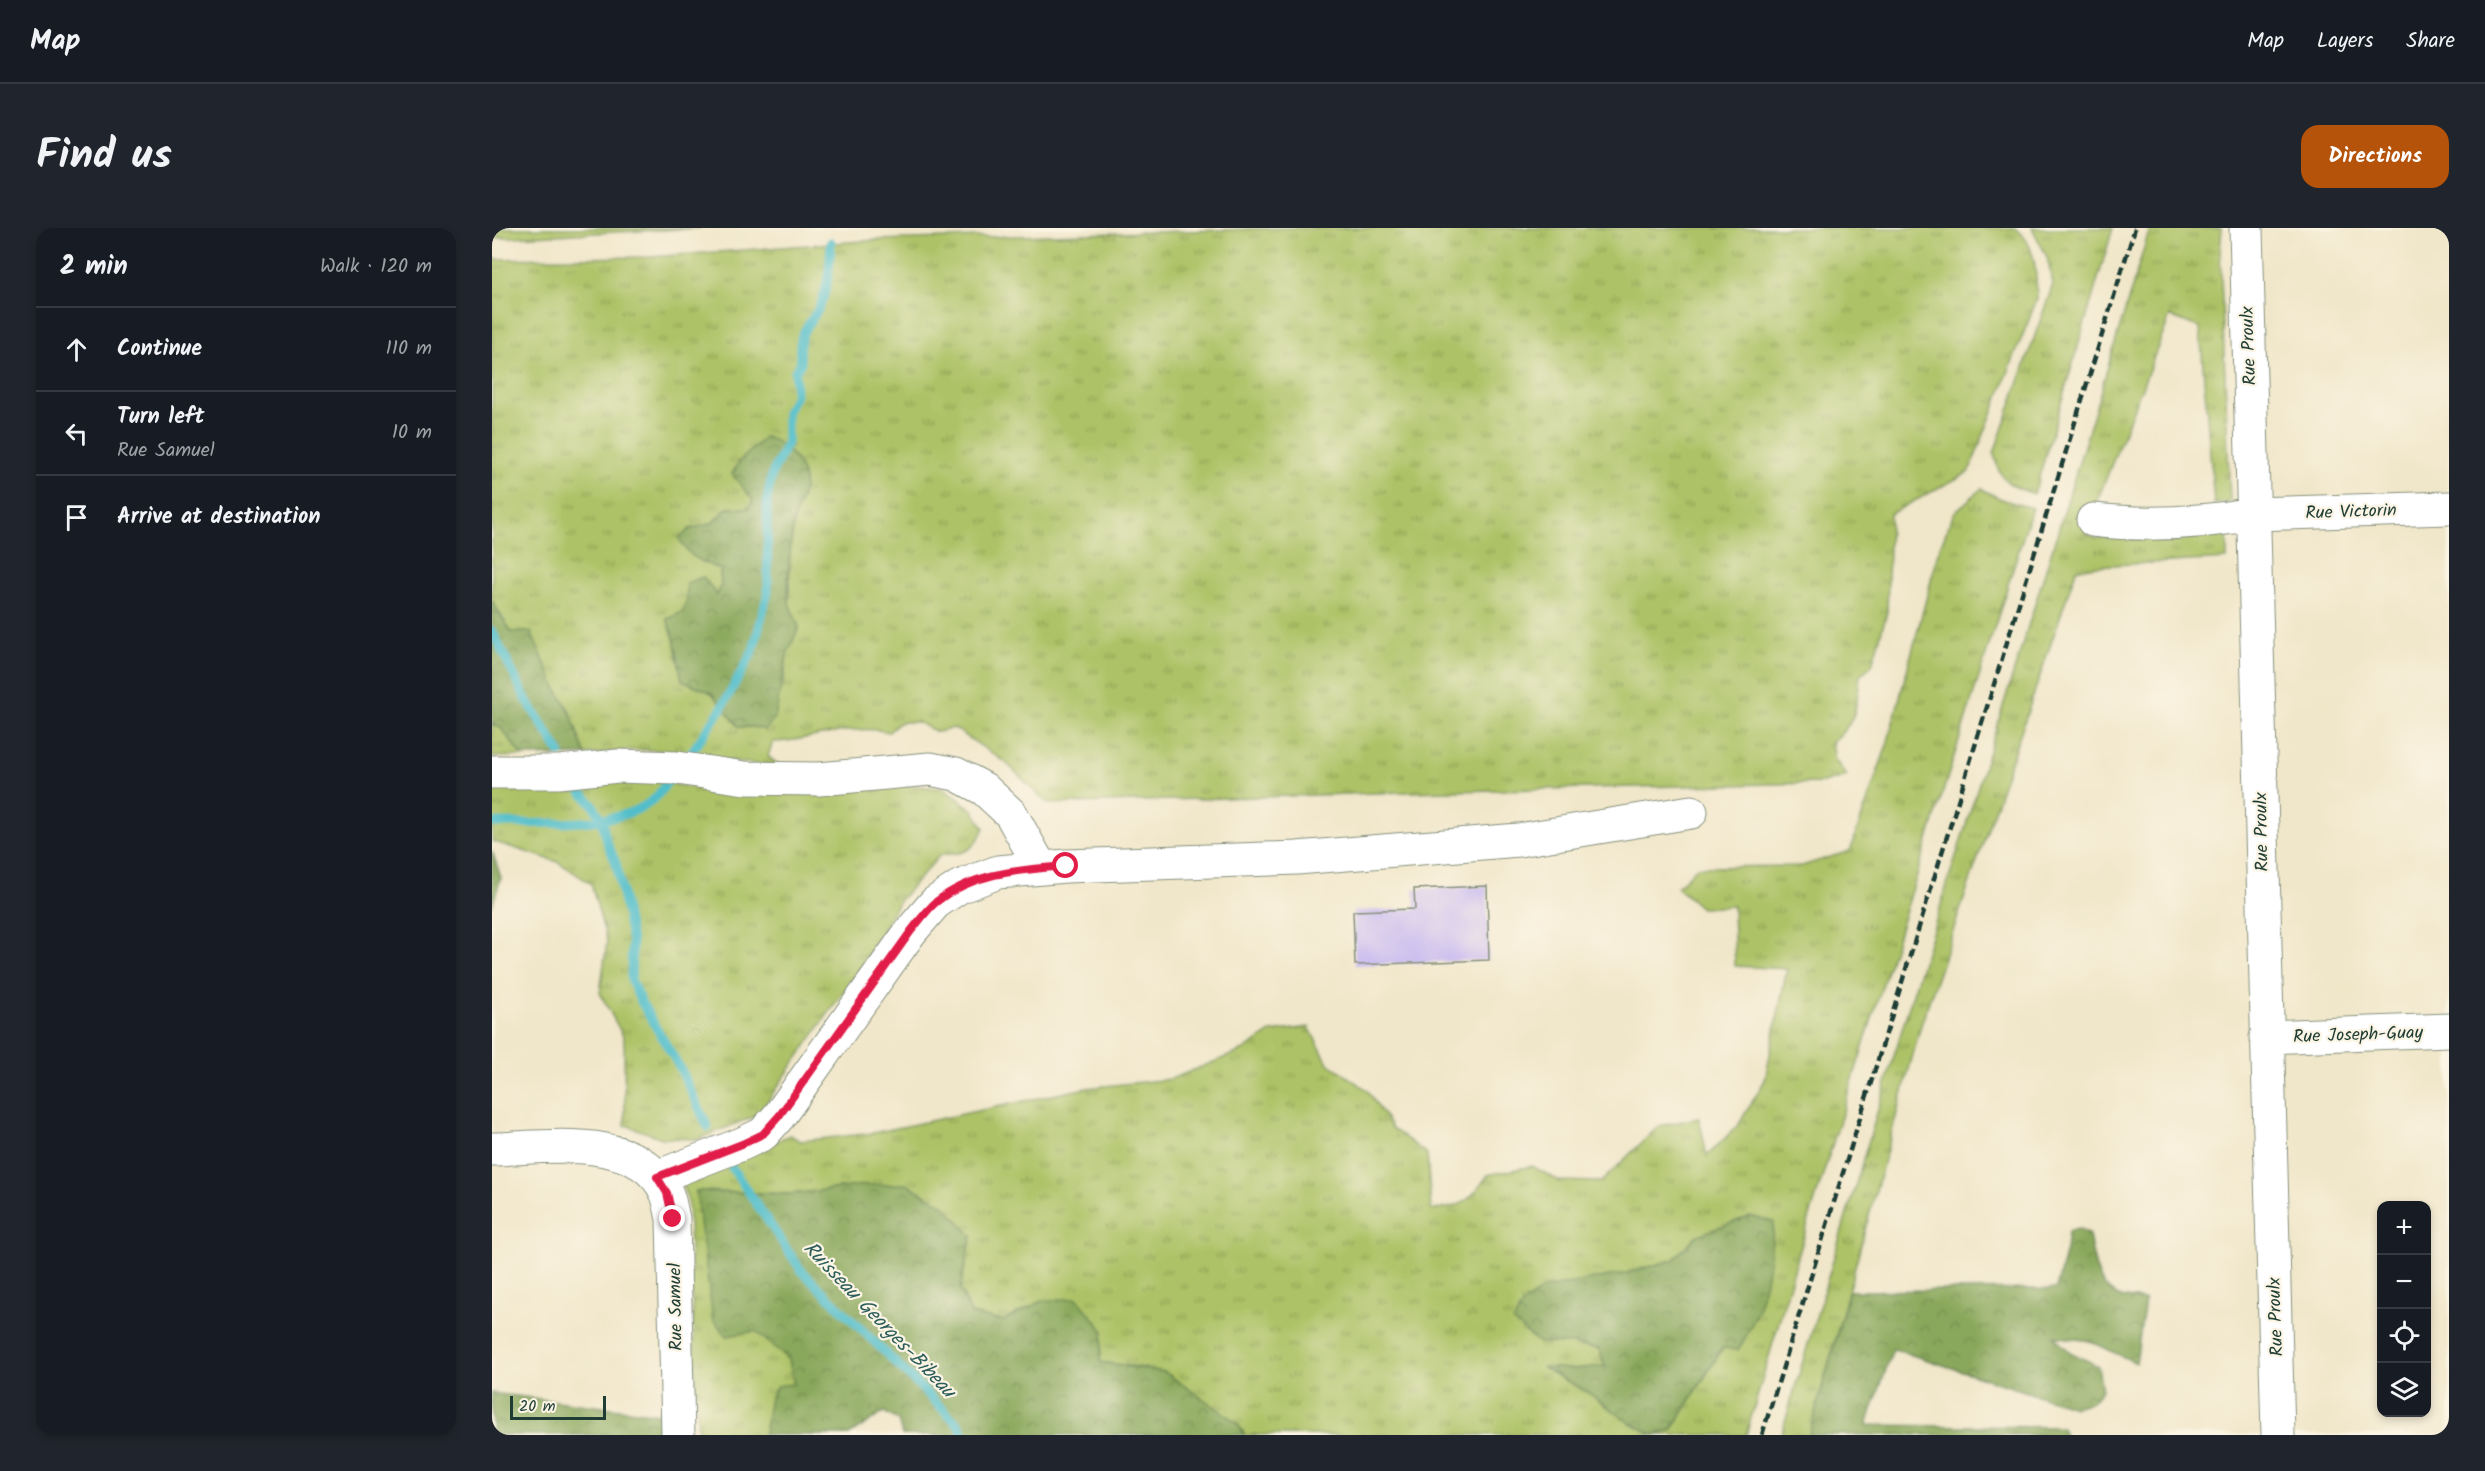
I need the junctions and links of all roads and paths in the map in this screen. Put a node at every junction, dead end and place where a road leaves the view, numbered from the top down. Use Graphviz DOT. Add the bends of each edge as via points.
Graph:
graph roads {
  1 [pos="2246,228"];
  2 [pos="2449,508"];
  3 [pos="2253,514"];
  4 [pos="2093,520"];
  5 [pos="492,772"];
  6 [pos="1691,812"];
  7 [pos="1041,868"];
  8 [pos="2449,1030"];
  9 [pos="2266,1037"];
  10 [pos="492,1149"];
  11 [pos="657,1177"];
  12 [pos="678,1435"];
  13 [pos="2278,1435"];
  1 -- 3 [label="street, Rue Proulx"];
  2 -- 3 [label="street, Rue Victorin"];
  3 -- 4 [label="street, Rue Victorin" via="2121,523"];
  3 -- 9 [label="street, Rue Proulx"];
  5 -- 7 [label="street" via="559,772 618,766 678,768 746,778 819,779 930,770 956,774 984,789 1011,814"];
  6 -- 7 [label="street" via="1519,840 1297,858"];
  7 -- 11 [label="street" via="998,872 959,887 935,903 763,1134"];
  8 -- 9 [label="street, Rue Joseph-Guay"];
  9 -- 13 [label="street, Rue Proulx"];
  10 -- 11 [label="street, Rue Samuel" via="595,1148 624,1153"];
  11 -- 12 [label="street, Rue Samuel" via="667,1193 673,1219"];
}
